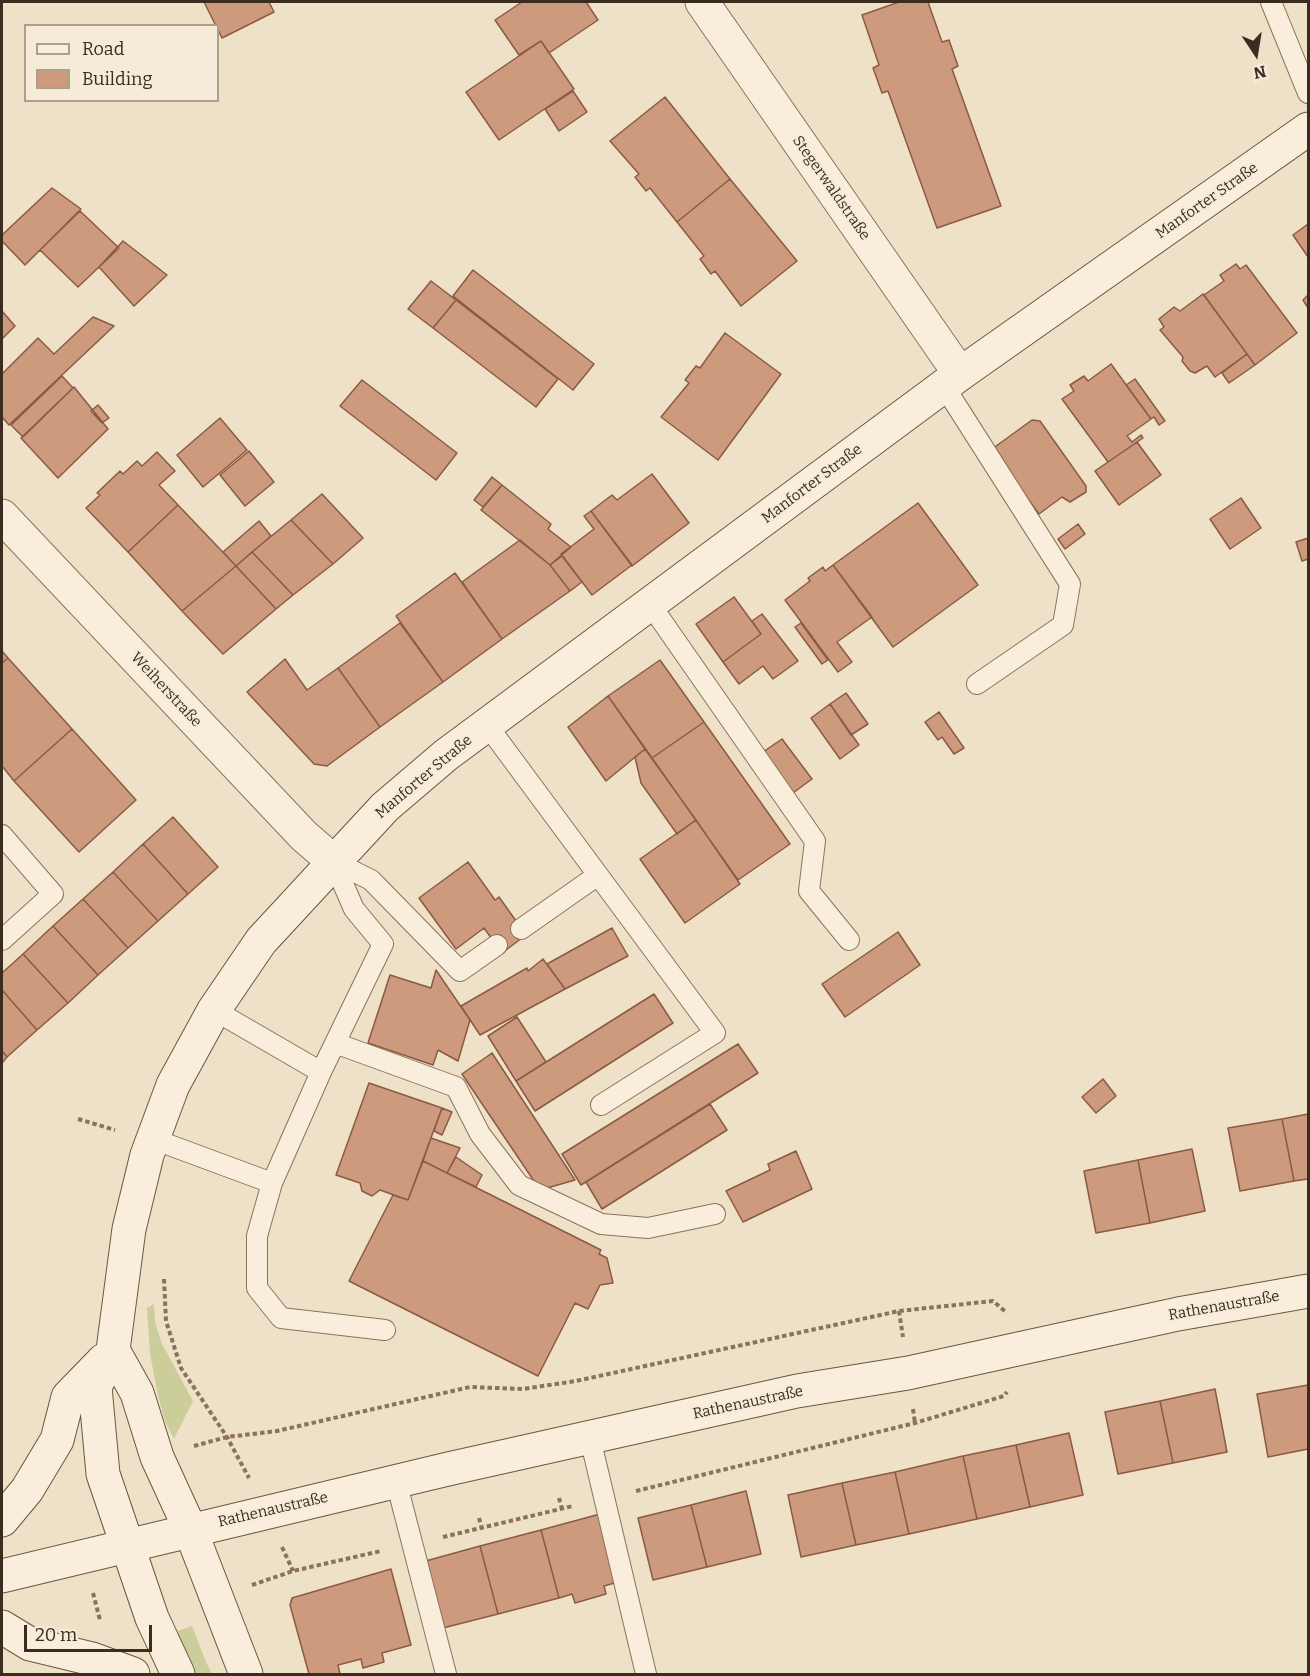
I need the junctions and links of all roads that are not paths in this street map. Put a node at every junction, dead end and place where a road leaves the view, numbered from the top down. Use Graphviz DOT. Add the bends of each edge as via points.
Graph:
graph roads {
  1 [pos="702,2"];
  2 [pos="1271,2"];
  3 [pos="1308,93"];
  4 [pos="1308,129"];
  5 [pos="952,380"];
  6 [pos="2,516"];
  7 [pos="650,604"];
  8 [pos="977,684"];
  9 [pos="487,725"];
  10 [pos="2,835"];
  11 [pos="333,861"];
  12 [pos="598,875"];
  13 [pos="521,929"];
  14 [pos="2,940"];
  15 [pos="849,940"];
  16 [pos="497,945"];
  17 [pos="214,1010"];
  18 [pos="335,1043"];
  19 [pos="321,1072"];
  20 [pos="601,1105"];
  21 [pos="153,1139"];
  22 [pos="272,1183"];
  23 [pos="715,1214"];
  24 [pos="1308,1291"];
  25 [pos="385,1329"];
  26 [pos="113,1350"];
  27 [pos="590,1438"];
  28 [pos="396,1481"];
  29 [pos="2,1520"];
  30 [pos="190,1529"];
  31 [pos="128,1545"];
  32 [pos="2,1576"];
  33 [pos="2,1627"];
  34 [pos="133,1674"];
  35 [pos="178,1674"];
  36 [pos="246,1674"];
  37 [pos="446,1674"];
  38 [pos="645,1674"];
  1 -- 5 [label="street, Stegerwaldstraße"];
  2 -- 3 [label="lane"];
  4 -- 5 [label="street, Manforter Straße"];
  5 -- 7 [label="street, Manforter Straße"];
  5 -- 8 [label="lane" via="1070,584 1063,625"];
  6 -- 11 [label="street, Weiherstraße" via="304,836"];
  7 -- 9 [label="street, Manforter Straße"];
  7 -- 15 [label="lane" via="815,841 809,891"];
  9 -- 11 [label="street, Manforter Straße" via="385,807"];
  9 -- 12 [label="lane"];
  10 -- 14 [label="lane" via="53,894"];
  11 -- 16 [label="lane" via="371,880 460,971"];
  11 -- 17 [label="street, Manforter Straße" via="261,941"];
  11 -- 18 [label="lane" via="354,909 383,944"];
  12 -- 13 [label="lane"];
  12 -- 20 [label="lane" via="715,1033"];
  17 -- 19 [label="lane"];
  17 -- 21 [label="street, Manforter Straße" via="173,1085"];
  18 -- 19 [label="lane"];
  18 -- 23 [label="lane" via="456,1087 480,1134 519,1185 601,1224 648,1228"];
  19 -- 22 [label="lane"];
  21 -- 22 [label="lane"];
  21 -- 26 [label="street, Manforter Straße" via="129,1229"];
  22 -- 25 [label="lane" via="257,1236 256,1288 281,1318"];
  24 -- 27 [label="street, Rathenaustraße" via="1178,1314 908,1373 797,1391"];
  26 -- 29 [label="street" via="69,1397 57,1440 27,1490"];
  26 -- 30 [label="street" via="137,1393 157,1457"];
  26 -- 31 [label="street, Manforter Straße" via="96,1387 97,1416 103,1474"];
  27 -- 28 [label="street, Rathenaustraße"];
  27 -- 38 [label="lane"];
  28 -- 30 [label="street, Rathenaustraße"];
  28 -- 37 [label="lane"];
  30 -- 31 [label="street, Rathenaustraße"];
  30 -- 36 [label="street"];
  31 -- 32 [label="street, Rathenaustraße"];
  31 -- 35 [label="street, Manforter Straße" via="152,1618"];
  33 -- 34 [label="street" via="30,1644"];
}
